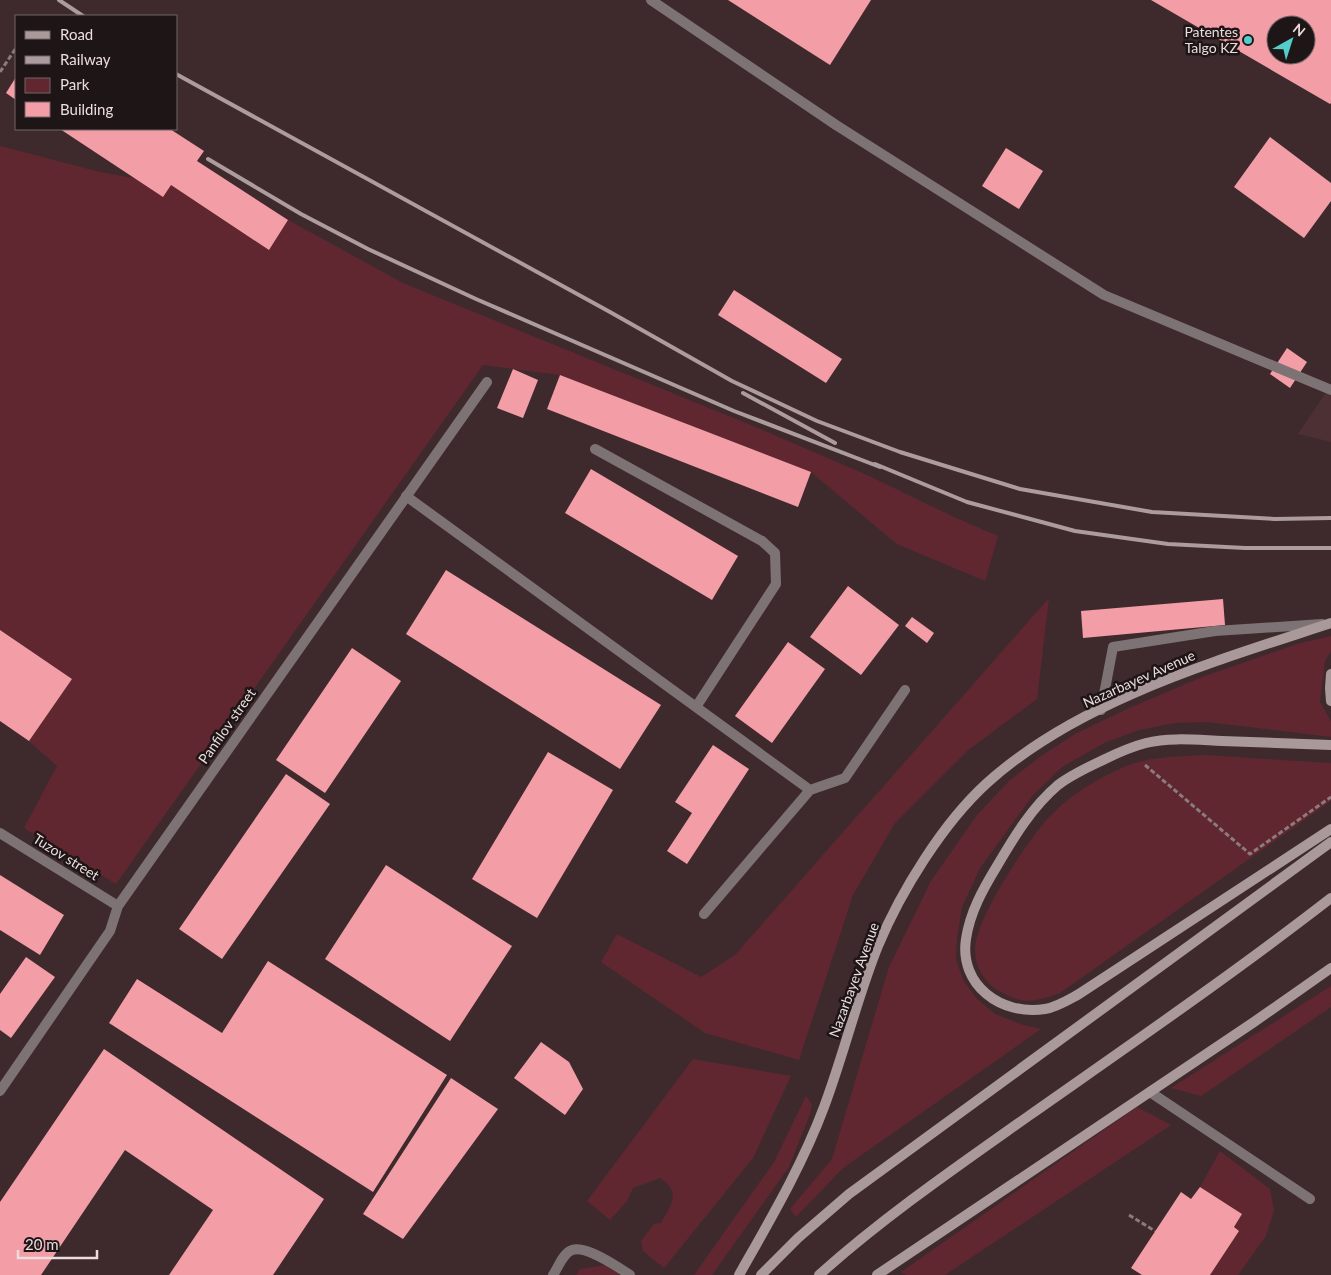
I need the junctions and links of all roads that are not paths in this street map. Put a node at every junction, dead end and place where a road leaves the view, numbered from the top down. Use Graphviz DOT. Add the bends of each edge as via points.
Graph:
graph roads {
  1 [pos="651,0"];
  2 [pos="487,382"];
  3 [pos="1331,390"];
  4 [pos="595,449"];
  5 [pos="406,496"];
  6 [pos="1331,623"];
  7 [pos="1331,674"];
  8 [pos="905,690"];
  9 [pos="1331,701"];
  10 [pos="696,707"];
  11 [pos="1101,710"];
  12 [pos="1331,745"];
  13 [pos="810,790"];
  14 [pos="1331,829"];
  15 [pos="0,833"];
  16 [pos="1331,842"];
  17 [pos="1331,898"];
  18 [pos="118,906"];
  19 [pos="704,914"];
  20 [pos="1331,968"];
  21 [pos="0,1091"];
  22 [pos="1150,1092"];
  23 [pos="1310,1199"];
  24 [pos="553,1275"];
  25 [pos="630,1275"];
  26 [pos="739,1275"];
  27 [pos="761,1275"];
  28 [pos="819,1275"];
  29 [pos="877,1275"];
  1 -- 3 [label="street" via="836,125 1104,295"];
  2 -- 5 [label="street, Panfilov street"];
  4 -- 10 [label="street" via="762,541 775,553 776,584"];
  5 -- 10 [label="street"];
  5 -- 18 [label="street, Panfilov street"];
  6 -- 11 [label="main road, Nazarbayev Avenue" via="1181,673"];
  6 -- 11 [label="street" via="1214,631 1113,648"];
  7 -- 9 [label="main road"];
  8 -- 13 [label="street" via="845,778"];
  10 -- 13 [label="street"];
  11 -- 26 [label="main road, Nazarbayev Avenue" via="1048,738 988,782 966,804 927,858 878,947 808,1148"];
  12 -- 14 [label="main road" via="1165,740 1127,749 1074,774 1058,785 1025,822 978,899 966,939 968,968 975,982 996,1002 1013,1009 1047,1009 1079,994"];
  13 -- 19 [label="street"];
  15 -- 18 [label="street, Tuzov street"];
  16 -- 27 [label="main road" via="849,1194"];
  17 -- 28 [label="main road" via="1214,986 939,1179"];
  18 -- 21 [label="street, Panfilov street" via="110,931"];
  20 -- 22 [label="main road"];
  22 -- 23 [label="street"];
  22 -- 29 [label="main road"];
  24 -- 25 [label="street" via="567,1253 573,1250 610,1261"];
}
